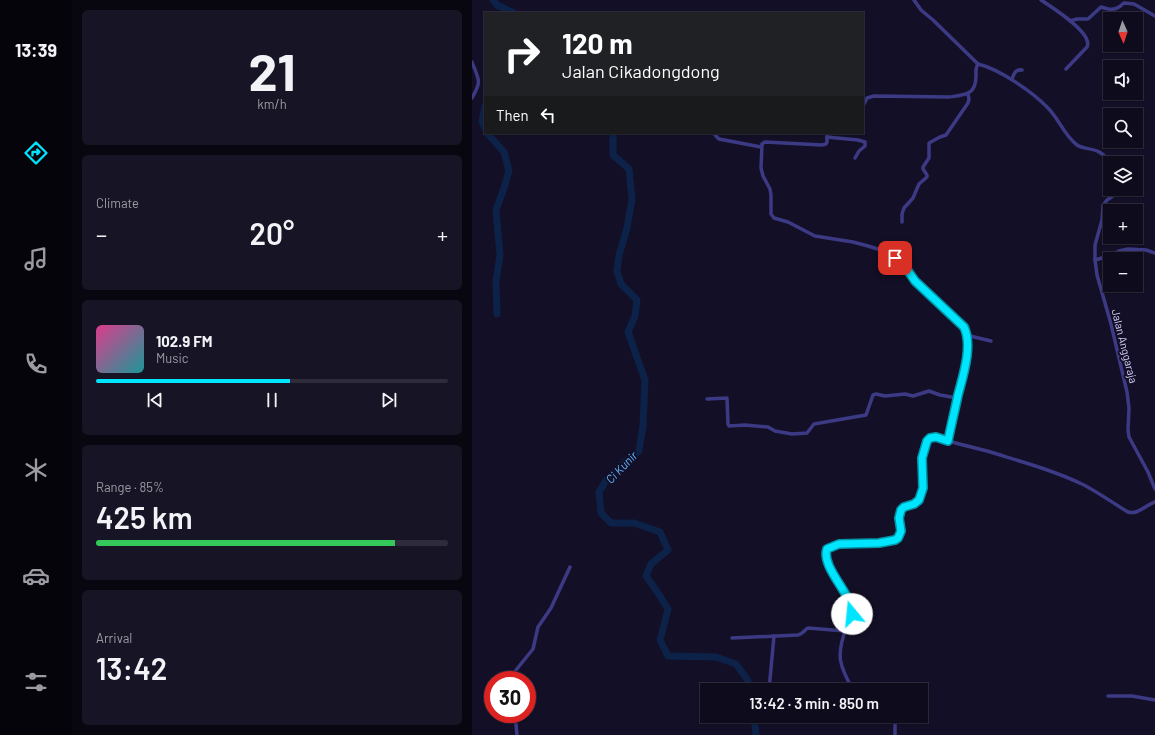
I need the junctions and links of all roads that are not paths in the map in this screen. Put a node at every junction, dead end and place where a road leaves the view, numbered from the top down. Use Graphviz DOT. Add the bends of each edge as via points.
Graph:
graph roads {
  1 [pos="914,0"];
  2 [pos="1041,0"];
  3 [pos="1155,16"];
  4 [pos="1070,21"];
  5 [pos="472,62"];
  6 [pos="978,64"];
  7 [pos="1066,69"];
  8 [pos="1022,70"];
  9 [pos="1012,79"];
  10 [pos="968,94"];
  11 [pos="472,98"];
  12 [pos="864,104"];
  13 [pos="714,134"];
  14 [pos="827,135"];
  15 [pos="761,147"];
  16 [pos="1104,156"];
  17 [pos="855,158"];
  18 [pos="1112,196"];
  19 [pos="902,222"];
  20 [pos="908,245"];
  21 [pos="884,251"];
  22 [pos="1155,253"];
  23 [pos="1095,260"];
  24 [pos="966,335"];
  25 [pos="991,341"];
  26 [pos="957,398"];
  27 [pos="707,399"];
  28 [pos="948,441"];
  29 [pos="1155,489"];
  30 [pos="1155,502"];
  31 [pos="570,567"];
  32 [pos="845,631"];
  33 [pos="774,636"];
  34 [pos="732,638"];
  35 [pos="515,671"];
  36 [pos="770,683"];
  37 [pos="849,683"];
  38 [pos="1108,696"];
  39 [pos="1155,700"];
  40 [pos="516,723"];
  41 [pos="895,723"];
  42 [pos="517,735"];
  43 [pos="895,735"];
  1 -- 6 [label="street" via="921,10"];
  2 -- 4 [label="street"];
  3 -- 4 [label="street" via="1134,4 1124,3 1118,8 1107,10 1101,7 1088,19"];
  4 -- 7 [label="street" via="1081,31 1088,45"];
  5 -- 11 [label="street" via="479,82"];
  6 -- 9 [label="street"];
  6 -- 10 [label="street" via="975,67 974,88"];
  8 -- 9 [label="street" via="1016,71"];
  9 -- 16 [label="street" via="1049,108 1077,145"];
  10 -- 12 [label="street" via="949,97 874,96 867,98"];
  10 -- 19 [label="street" via="968,103 946,135 929,142 929,158 922,167 927,177 919,184 913,198 904,208"];
  13 -- 15 [label="street" via="719,139"];
  14 -- 15 [label="street" via="827,142 822,145 765,142"];
  14 -- 17 [label="street" via="865,142"];
  15 -- 21 [label="street" via="762,168 770,189 772,216 815,236 853,242"];
  18 -- 23 [label="street, Jalan Anggaraja" via="1103,205 1095,245"];
  20 -- 21 [label="street" via="891,244"];
  21 -- 24 [label="street" via="904,265 915,281 964,327"];
  22 -- 23 [label="street" via="1128,249"];
  23 -- 29 [label="street, Jalan Anggaraja" via="1127,392 1129,437"];
  24 -- 25 [label="street"];
  24 -- 26 [label="street" via="966,363"];
  26 -- 27 [label="street" via="929,391 913,396 875,394 866,415 814,424 807,433 793,434 776,432 767,427 729,426 727,398"];
  26 -- 28 [label="street"];
  28 -- 30 [label="street" via="1057,474 1084,485 1132,514"];
  28 -- 32 [label="street" via="936,437 927,441 922,458 923,488 919,500 901,510 901,531 898,538 879,543 839,544 827,549 826,556 832,571 853,611"];
  31 -- 35 [label="street" via="551,608 538,627 533,649"];
  32 -- 33 [label="street" via="808,628 801,635"];
  32 -- 37 [label="street" via="840,662"];
  33 -- 34 [label="street"];
  33 -- 36 [label="street"];
  38 -- 39 [label="street" via="1132,696"];
  40 -- 42 [label="street"];
  41 -- 43 [label="street"];
}
